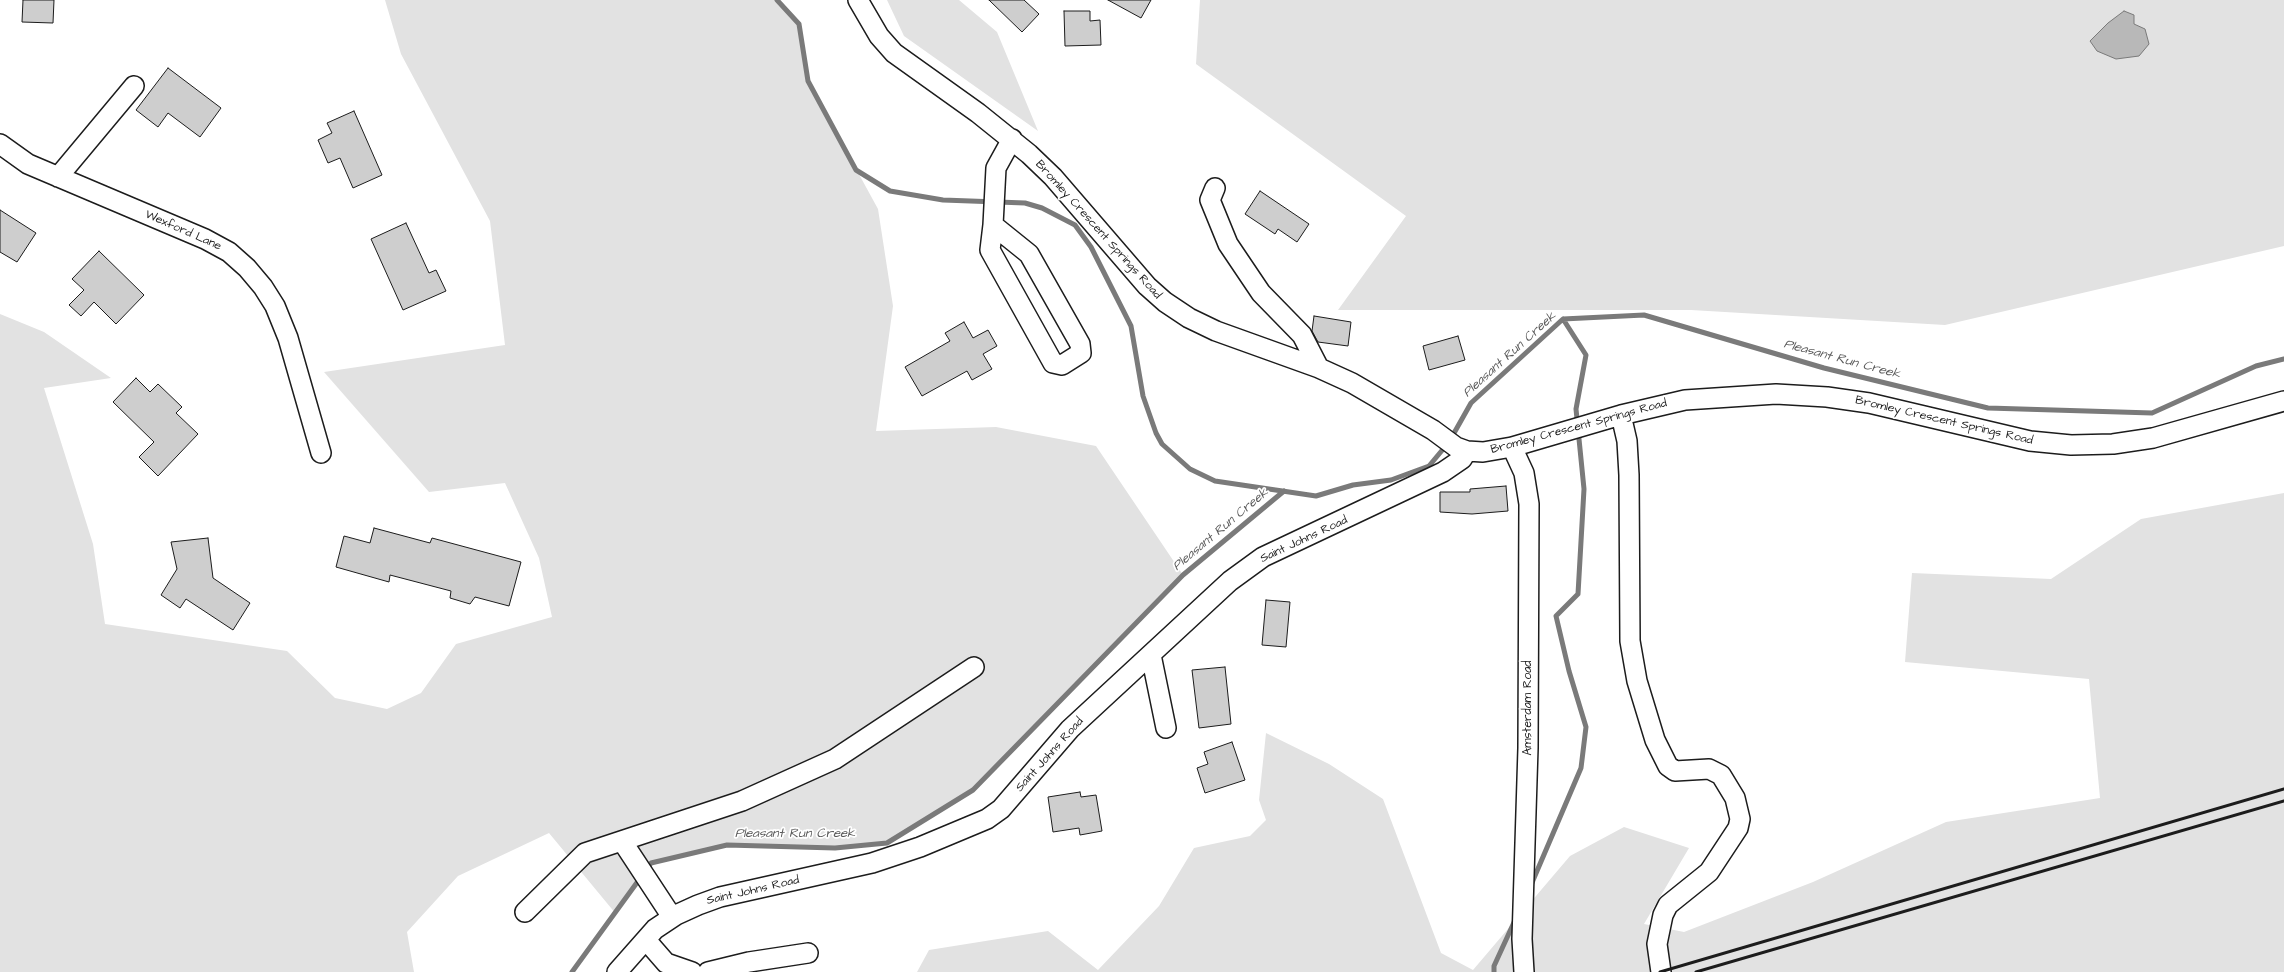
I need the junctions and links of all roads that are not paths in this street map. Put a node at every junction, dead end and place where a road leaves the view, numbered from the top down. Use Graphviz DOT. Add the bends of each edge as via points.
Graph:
graph roads {
  1 [pos="858,0"];
  2 [pos="134,86"];
  3 [pos="1012,139"];
  4 [pos="0,144"];
  5 [pos="58,177"];
  6 [pos="1215,188"];
  7 [pos="993,221"];
  8 [pos="1319,368"];
  9 [pos="2284,401"];
  10 [pos="1621,415"];
  11 [pos="1512,447"];
  12 [pos="1462,449"];
  13 [pos="322,453"];
  14 [pos="1151,655"];
  15 [pos="974,667"];
  16 [pos="1166,728"];
  17 [pos="622,841"];
  18 [pos="525,912"];
  19 [pos="672,917"];
  20 [pos="646,940"];
  21 [pos="808,953"];
  22 [pos="617,972"];
  23 [pos="692,972"];
  24 [pos="708,972"];
  25 [pos="1524,972"];
  26 [pos="1661,972"];
  1 -- 3 [label="street, Bromley Crescent Springs Road" via="879,36 894,53"];
  2 -- 5 [label="street"];
  3 -- 7 [label="street" via="996,168"];
  3 -- 8 [label="street, Bromley Crescent Springs Road" via="1053,177 1147,286 1165,302 1189,318 1216,331"];
  4 -- 5 [label="street, Wexford Lane" via="28,164"];
  5 -- 13 [label="street, Wexford Lane" via="205,239 229,252 247,268 275,306 288,338"];
  6 -- 8 [label="street" via="1210,200 1228,244 1261,293 1302,335"];
  7 -- 7 [label="street" via="1029,254 1080,344 1081,353 1062,365 1053,363 990,250"];
  8 -- 12 [label="street, Bromley Crescent Springs Road" via="1352,383"];
  9 -- 10 [label="street, Bromley Crescent Springs Road" via="2153,438 2113,444 2071,446 2030,441 1869,403 1827,397 1776,394 1685,400"];
  10 -- 11 [label="street, Bromley Crescent Springs Road"];
  10 -- 26 [label="street" via="1627,441 1629,475 1630,641 1637,681 1655,740 1668,766 1675,771 1709,769 1721,775 1735,798 1740,819 1738,828 1709,872 1668,905 1663,915 1657,944"];
  11 -- 12 [label="street, Bromley Crescent Springs Road" via="1483,452"];
  11 -- 25 [label="street, Amsterdam Road" via="1524,473 1530,504 1528,748 1522,938"];
  12 -- 14 [label="street, Saint Johns Road" via="1462,459 1443,472 1263,557 1230,581"];
  14 -- 16 [label="street"];
  14 -- 19 [label="street, Saint Johns Road" via="1070,729 1001,810 987,819 920,847 872,863 720,897"];
  15 -- 17 [label="street" via="835,759 742,801"];
  17 -- 18 [label="street" via="586,853"];
  17 -- 19 [label="street"];
  19 -- 20 [label="street, Saint Johns Road" via="655,929"];
  20 -- 22 [label="street, Saint Johns Road"];
  20 -- 23 [label="street" via="666,964"];
  21 -- 24 [label="street" via="749,962"];
}
